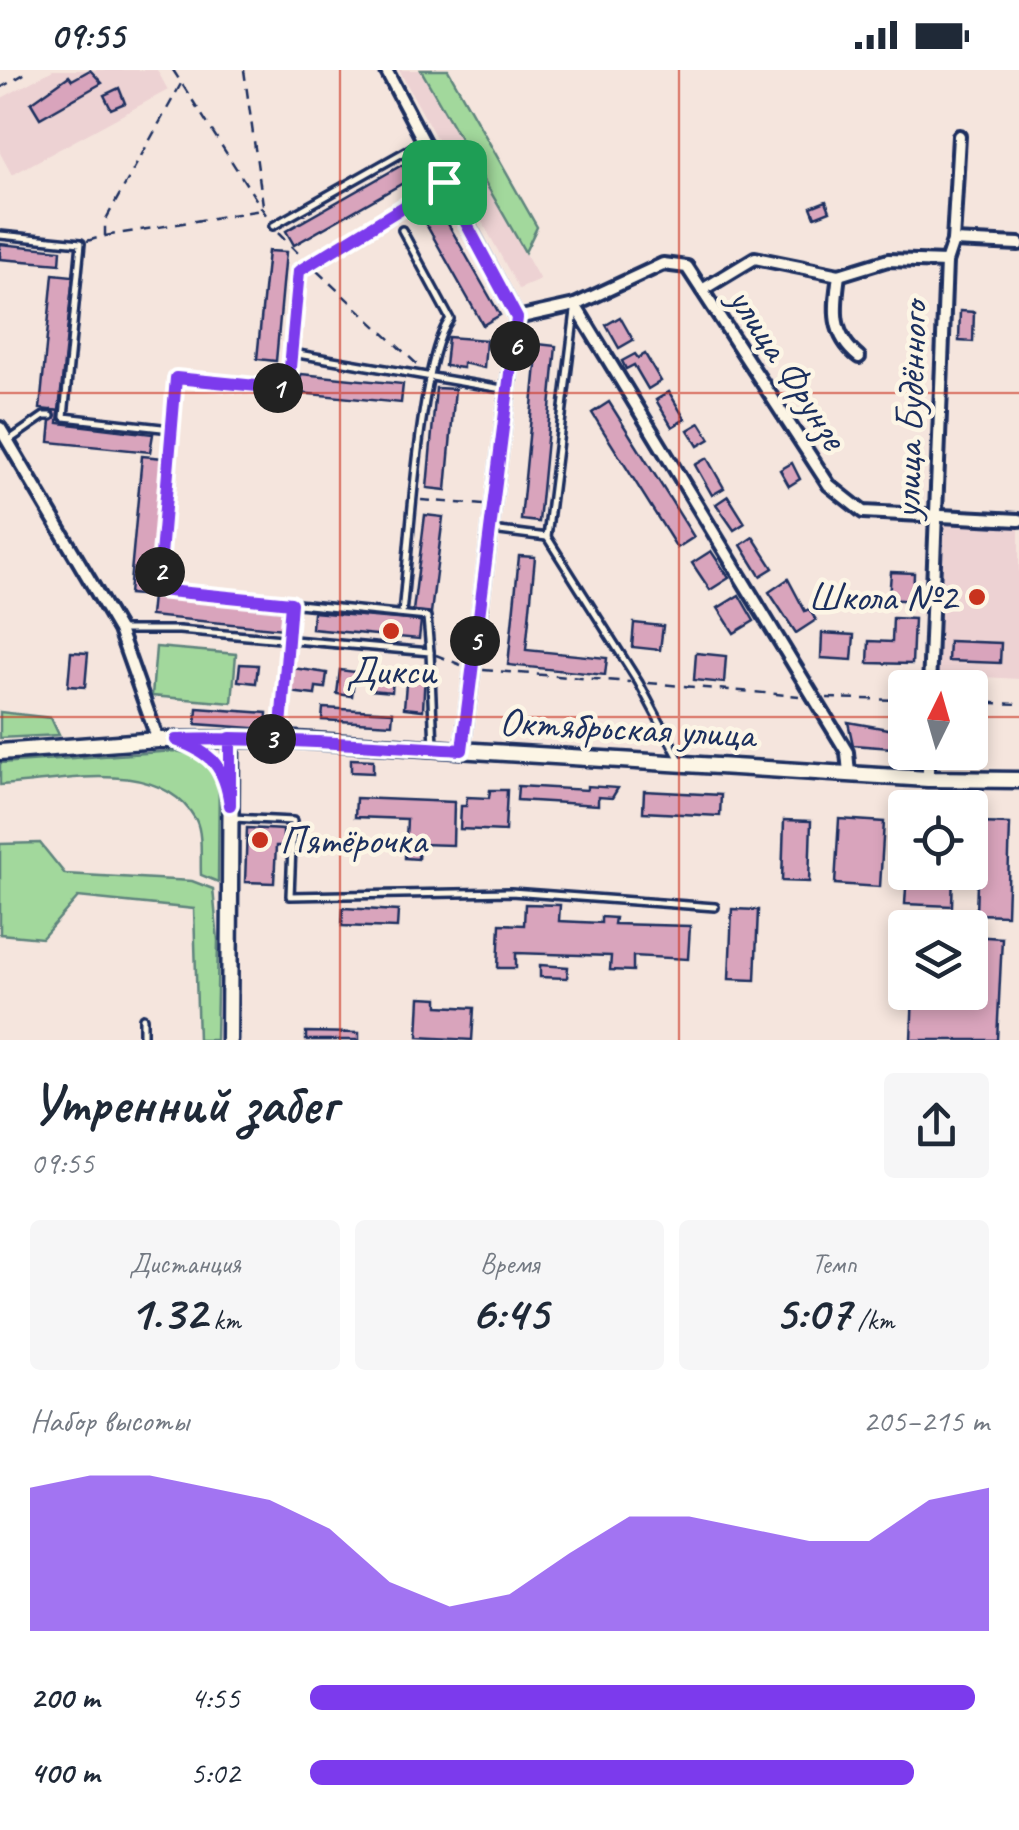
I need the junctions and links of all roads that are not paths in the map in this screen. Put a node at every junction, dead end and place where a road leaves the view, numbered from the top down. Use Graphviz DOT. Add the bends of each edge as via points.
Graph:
graph roads {
  1 [pos="386,70"];
  2 [pos="959,136"];
  3 [pos="424,140"];
  4 [pos="444,182"];
  5 [pos="273,226"];
  6 [pos="402,230"];
  7 [pos="0,236"];
  8 [pos="954,241"];
  9 [pos="1019,244"];
  10 [pos="946,262"];
  11 [pos="839,276"];
  12 [pos="702,290"];
  13 [pos="576,304"];
  14 [pos="517,318"];
  15 [pos="292,352"];
  16 [pos="859,357"];
  17 [pos="430,376"];
  18 [pos="511,391"];
  19 [pos="58,417"];
  20 [pos="0,428"];
  21 [pos="170,429"];
  22 [pos="8,441"];
  23 [pos="936,518"];
  24 [pos="1019,520"];
  25 [pos="492,530"];
  26 [pos="547,537"];
  27 [pos="291,603"];
  28 [pos="402,613"];
  29 [pos="119,630"];
  30 [pos="288,639"];
  31 [pos="430,652"];
  32 [pos="929,670"];
  33 [pos="230,738"];
  34 [pos="280,739"];
  35 [pos="158,740"];
  36 [pos="176,740"];
  37 [pos="434,749"];
  38 [pos="462,750"];
  39 [pos="0,752"];
  40 [pos="683,764"];
  41 [pos="928,770"];
  42 [pos="849,774"];
  43 [pos="928,779"];
  44 [pos="1019,780"];
  45 [pos="230,811"];
  46 [pos="715,907"];
  47 [pos="143,1018"];
  48 [pos="143,1040"];
  49 [pos="230,1040"];
  1 -- 3 [label="street"];
  2 -- 8 [label="street, улица Будённого"];
  3 -- 4 [label="street"];
  3 -- 5 [label="lane"];
  4 -- 14 [label="street"];
  4 -- 15 [label="lane" via="299,271"];
  6 -- 17 [label="lane" via="450,320 440,332"];
  7 -- 19 [label="lane" via="81,243"];
  8 -- 9 [label="street"];
  8 -- 10 [label="street, улица Будённого"];
  10 -- 11 [label="street" via="888,260"];
  10 -- 23 [label="street, улица Будённого"];
  11 -- 12 [label="street" via="754,258"];
  11 -- 16 [label="street" via="835,320 841,343"];
  12 -- 13 [label="street, улица Фрунзе" via="687,266 676,262"];
  12 -- 23 [label="street, улица Фрунзе" via="828,485 864,512"];
  13 -- 14 [label="street, улица Фрунзе"];
  13 -- 26 [label="lane"];
  13 -- 42 [label="street" via="848,752"];
  14 -- 18 [label="street"];
  15 -- 17 [label="lane"];
  15 -- 21 [label="lane" via="288,389 176,378"];
  17 -- 18 [label="lane"];
  17 -- 28 [label="lane"];
  18 -- 25 [label="street"];
  19 -- 21 [label="lane"];
  19 -- 22 [label="lane" via="44,416"];
  20 -- 22 [label="street"];
  21 -- 27 [label="lane" via="158,590"];
  22 -- 29 [label="street"];
  23 -- 24 [label="street, улица Фрунзе"];
  23 -- 32 [label="street, улица Будённого"];
  25 -- 26 [label="lane"];
  25 -- 38 [label="street"];
  26 -- 40 [label="lane"];
  27 -- 28 [label="lane"];
  27 -- 30 [label="lane"];
  28 -- 31 [label="lane" via="426,617"];
  29 -- 30 [label="lane"];
  29 -- 35 [label="street"];
  30 -- 31 [label="lane"];
  30 -- 34 [label="lane"];
  31 -- 37 [label="lane"];
  33 -- 34 [label="main road, Октябрьская улица"];
  33 -- 36 [label="main road, Октябрьская улица"];
  33 -- 45 [label="main road"];
  34 -- 37 [label="main road, Октябрьская улица"];
  35 -- 36 [label="main road, Октябрьская улица"];
  35 -- 39 [label="main road, Октябрьская улица"];
  36 -- 45 [label="lane" via="216,761"];
  37 -- 38 [label="main road, Октябрьская улица"];
  38 -- 40 [label="main road, Октябрьская улица"];
  40 -- 42 [label="main road, Октябрьская улица"];
  41 -- 43 [label="street"];
  42 -- 43 [label="main road, Октябрьская улица"];
  43 -- 44 [label="main road, Октябрьская улица"];
  45 -- 46 [label="lane" via="293,822 290,896 511,892"];
  45 -- 49 [label="main road"];
  47 -- 48 [label="lane"];
}
